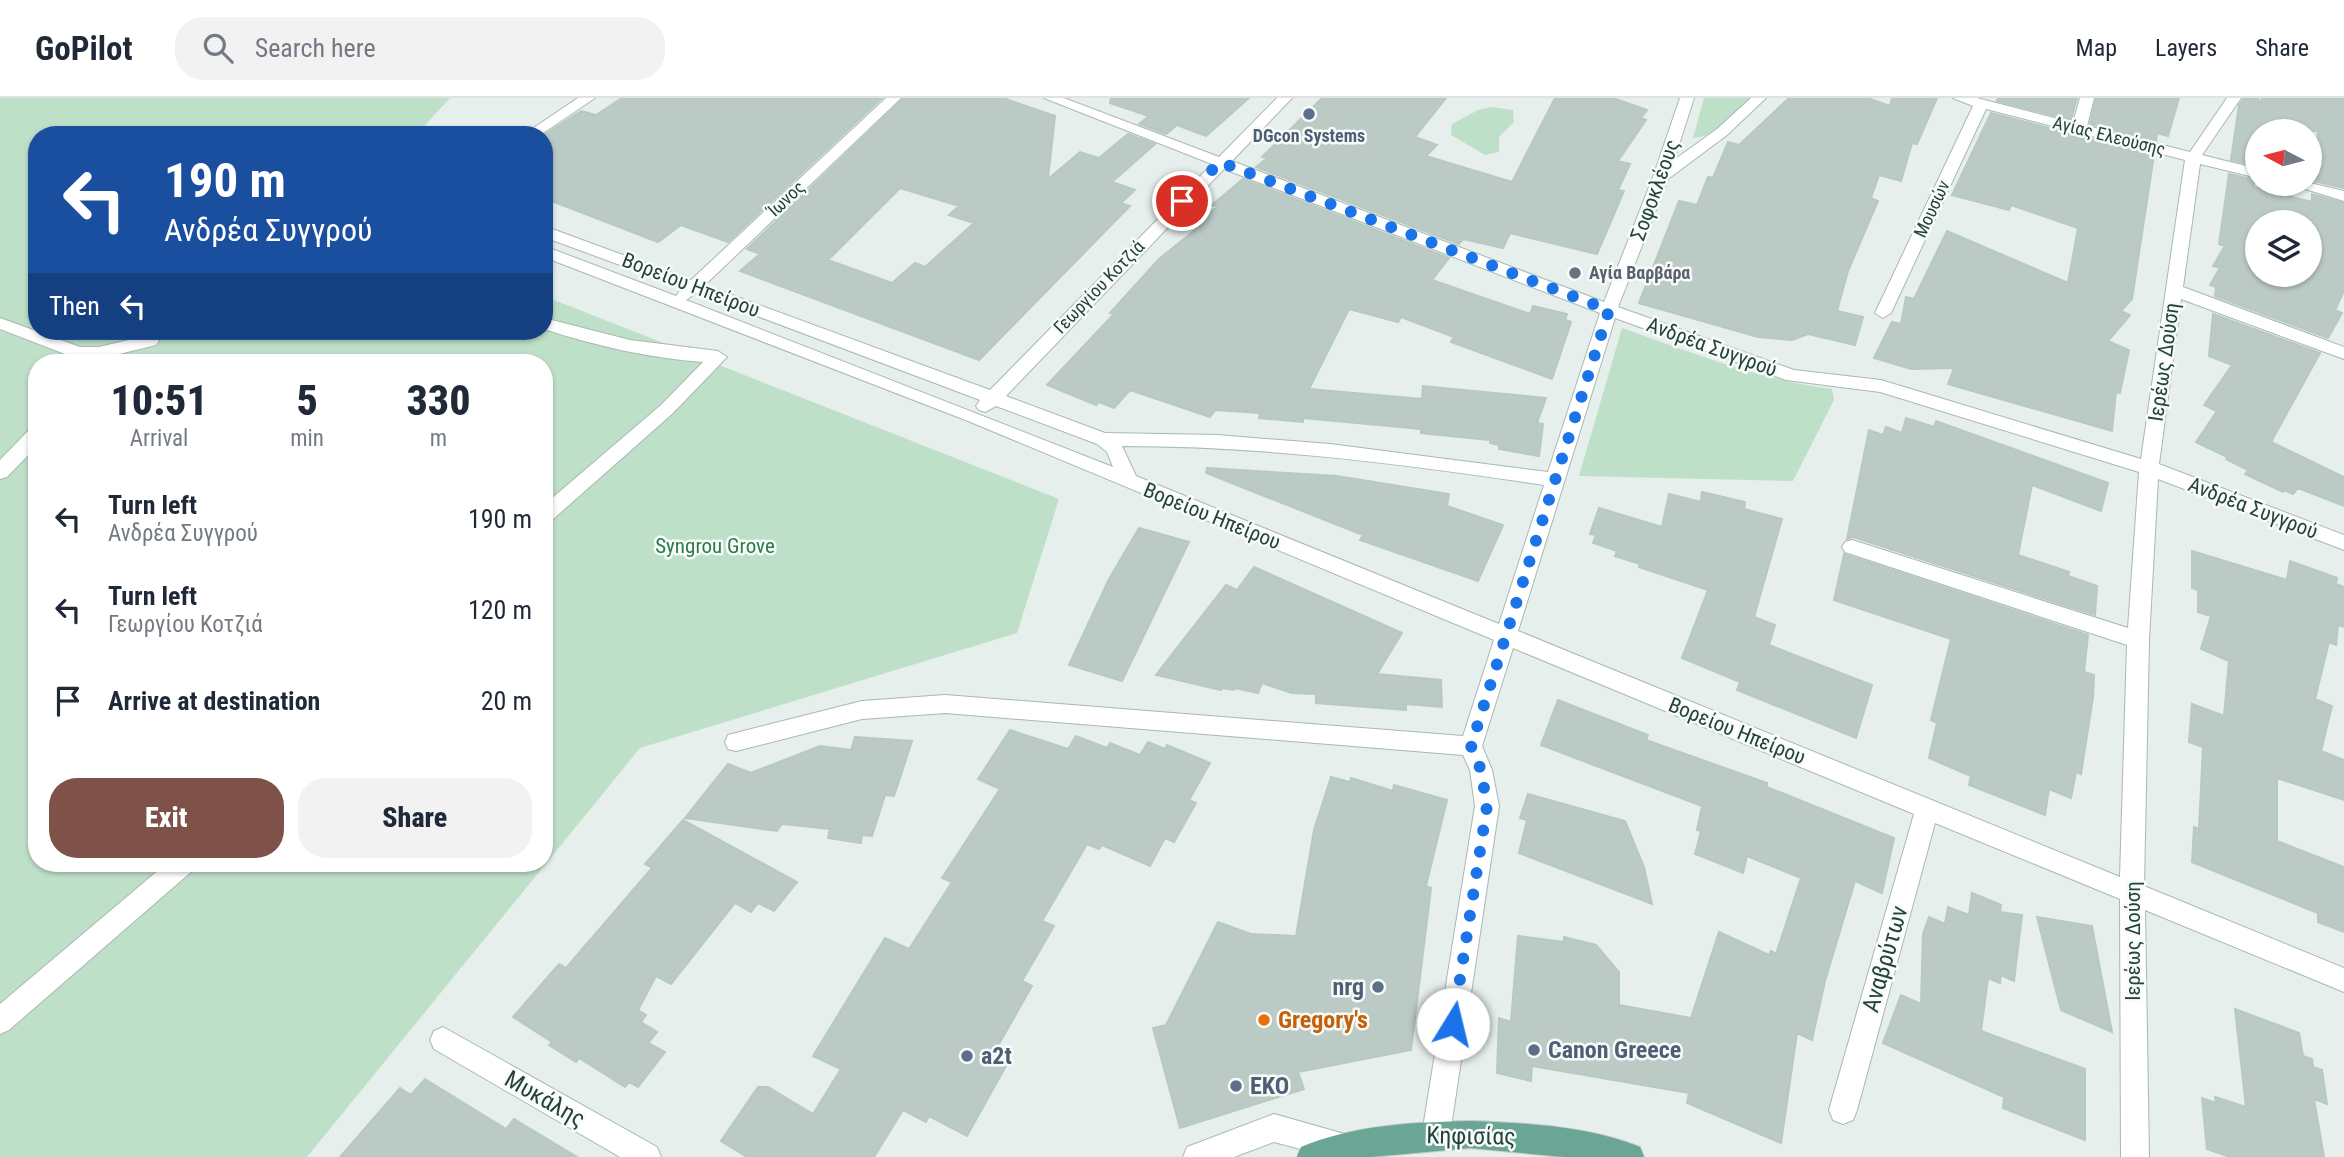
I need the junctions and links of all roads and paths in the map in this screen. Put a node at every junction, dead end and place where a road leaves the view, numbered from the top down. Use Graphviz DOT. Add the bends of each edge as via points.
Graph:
graph roads {
  1 [pos="556,98"];
  2 [pos="894,98"];
  3 [pos="1051,98"];
  4 [pos="1285,98"];
  5 [pos="1687,98"];
  6 [pos="1759,98"];
  7 [pos="1960,98"];
  8 [pos="2088,98"];
  9 [pos="2234,98"];
  10 [pos="583,101"];
  11 [pos="1981,104"];
  12 [pos="544,126"];
  13 [pos="2080,129"];
  14 [pos="2193,158"];
  15 [pos="1220,162"];
  16 [pos="2245,171"];
  17 [pos="1661,177"];
  18 [pos="2322,190"];
  19 [pos="2344,195"];
  20 [pos="553,234"];
  21 [pos="553,254"];
  22 [pos="694,286"];
  23 [pos="2174,290"];
  24 [pos="678,301"];
  25 [pos="1609,310"];
  26 [pos="1883,313"];
  27 [pos="0,323"];
  28 [pos="553,326"];
  29 [pos="28,335"];
  30 [pos="40,340"];
  31 [pos="143,340"];
  32 [pos="149,340"];
  33 [pos="2344,353"];
  34 [pos="73,354"];
  35 [pos="96,354"];
  36 [pos="126,354"];
  37 [pos="992,398"];
  38 [pos="974,417"];
  39 [pos="1104,439"];
  40 [pos="28,443"];
  41 [pos="2150,468"];
  42 [pos="0,472"];
  43 [pos="1555,481"];
  44 [pos="1129,482"];
  45 [pos="553,508"];
  46 [pos="2344,543"];
  47 [pos="1852,547"];
  48 [pos="1506,637"];
  49 [pos="2138,640"];
  50 [pos="736,742"];
  51 [pos="1471,746"];
  52 [pos="1927,809"];
  53 [pos="174,872"];
  54 [pos="2132,892"];
  55 [pos="2344,980"];
  56 [pos="0,1021"];
  57 [pos="443,1040"];
  58 [pos="1843,1110"];
  59 [pos="1436,1134"];
  60 [pos="1347,1148"];
  61 [pos="647,1157"];
  62 [pos="1196,1157"];
  63 [pos="1311,1157"];
  64 [pos="1630,1157"];
  65 [pos="2135,1157"];
  1 -- 10 [label="street"];
  2 -- 22 [label="street, Ίωνος"];
  3 -- 15 [label="street, Ανδρέα Συγγρού"];
  4 -- 15 [label="street, Γεωργίου Κοτζιά"];
  5 -- 17 [label="street, Σοφοκλέους"];
  6 -- 17 [label="street"];
  7 -- 11 [label="street, Αγίας Ελεούσης"];
  8 -- 13 [label="street"];
  9 -- 14 [label="street, Ιερέως Δούση"];
  10 -- 12 [label="street"];
  11 -- 13 [label="street, Αγίας Ελεούσης"];
  11 -- 26 [label="street, Μουσών"];
  13 -- 14 [label="street, Αγίας Ελεούσης"];
  14 -- 16 [label="street, Αγίας Ελεούσης"];
  14 -- 23 [label="street, Ιερέως Δούση"];
  15 -- 25 [label="street, Ανδρέα Συγγρού"];
  15 -- 37 [label="street, Γεωργίου Κοτζιά"];
  17 -- 25 [label="street, Σοφοκλέους"];
  18 -- 19 [label="street"];
  20 -- 22 [label="street, Βορείου Ηπείρου"];
  21 -- 24 [label="street, Βορείου Ηπείρου"];
  22 -- 24 [label="street, Ίωνος"];
  22 -- 37 [label="street, Βορείου Ηπείρου"];
  23 -- 33 [label="street"];
  23 -- 41 [label="street, Ιερέως Δούση"];
  24 -- 38 [label="street, Βορείου Ηπείρου"];
  25 -- 41 [label="street, Ανδρέα Συγγρού" via="1797,377 1881,386"];
  25 -- 43 [label="street, Σοφοκλέους"];
  27 -- 29 [label="street"];
  28 -- 45 [label="street" via="675,354 718,357 667,410"];
  30 -- 34 [label="street"];
  31 -- 35 [label="street"];
  32 -- 36 [label="street"];
  37 -- 38 [label="street, Γεωργίου Κοτζιά"];
  37 -- 39 [label="street, Βορείου Ηπείρου"];
  38 -- 44 [label="street, Βορείου Ηπείρου"];
  39 -- 43 [label="street" via="1167,438 1330,450"];
  39 -- 44 [label="street, Βορείου Ηπείρου" via="1115,449"];
  40 -- 42 [label="street"];
  41 -- 46 [label="street, Ανδρέα Συγγρού"];
  41 -- 49 [label="street, Ιερέως Δούση"];
  43 -- 48 [label="street, Σοφοκλέους"];
  44 -- 48 [label="street, Βορείου Ηπείρου"];
  47 -- 49 [label="street"];
  48 -- 51 [label="street, Σοφοκλέους"];
  48 -- 52 [label="street, Βορείου Ηπείρου"];
  49 -- 54 [label="street, Ιερέως Δούση"];
  50 -- 51 [label="street" via="862,710 945,704"];
  51 -- 59 [label="street" via="1487,806"];
  52 -- 54 [label="street, Βορείου Ηπείρου"];
  52 -- 58 [label="street, Αναβρύτων"];
  53 -- 56 [label="street"];
  54 -- 55 [label="street, Βορείου Ηπείρου"];
  54 -- 65 [label="street, Ιερέως Δούση"];
  57 -- 61 [label="street, Μυκάλης"];
  59 -- 60 [label="main road, Κηφισίας"];
  59 -- 64 [label="main road, Κηφισίας" via="1535,1137"];
  60 -- 62 [label="street" via="1274,1128"];
  60 -- 63 [label="main road, Κηφισίας"];
}
